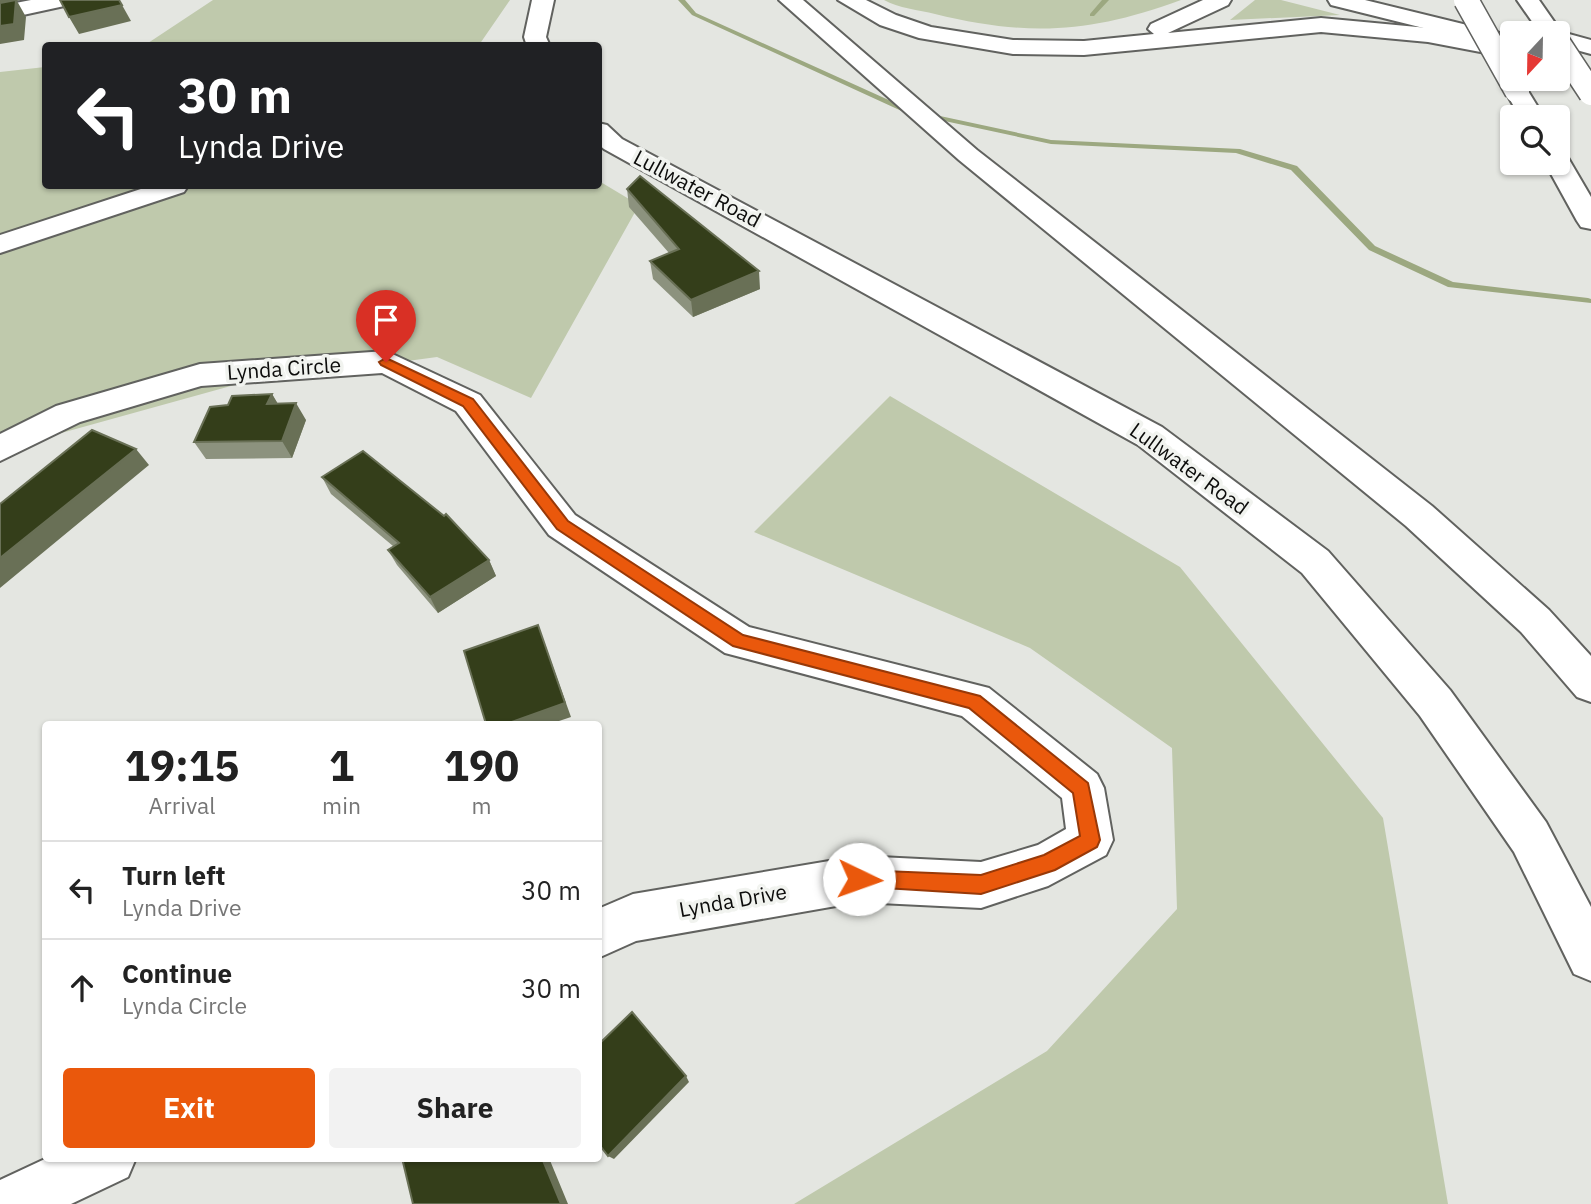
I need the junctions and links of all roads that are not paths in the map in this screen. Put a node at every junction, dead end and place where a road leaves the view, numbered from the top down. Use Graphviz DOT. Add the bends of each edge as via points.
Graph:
graph roads {
  1 [pos="61,0"];
  2 [pos="543,0"];
  3 [pos="790,0"];
  4 [pos="849,0"];
  5 [pos="1220,0"];
  6 [pos="1339,0"];
  7 [pos="1403,0"];
  8 [pos="1466,0"];
  9 [pos="1530,2"];
  10 [pos="0,13"];
  11 [pos="1543,21"];
  12 [pos="1500,24"];
  13 [pos="1500,40"];
  14 [pos="531,42"];
  15 [pos="1570,43"];
  16 [pos="1121,45"];
  17 [pos="1591,47"];
  18 [pos="1500,49"];
  19 [pos="1570,58"];
  20 [pos="1570,60"];
  21 [pos="1570,62"];
  22 [pos="1591,65"];
  23 [pos="1591,93"];
  24 [pos="1525,105"];
  25 [pos="602,134"];
  26 [pos="1565,175"];
  27 [pos="167,189"];
  28 [pos="1591,221"];
  29 [pos="0,244"];
  30 [pos="0,449"];
  31 [pos="1591,684"];
  32 [pos="974,701"];
  33 [pos="602,932"];
  34 [pos="1591,957"];
  35 [pos="100,1162"];
  36 [pos="10,1204"];
  1 -- 10 [label="main road"];
  2 -- 14 [label="main road"];
  3 -- 31 [label="main road" via="968,155 1419,516 1535,621"];
  4 -- 16 [label="main road" via="888,20 971,42 1047,49"];
  5 -- 16 [label="main road"];
  6 -- 13 [label="main road"];
  7 -- 12 [label="main road"];
  8 -- 24 [label="main road, bridge"];
  9 -- 11 [label="main road"];
  15 -- 17 [label="main road"];
  16 -- 18 [label="main road" via="1321,25 1427,34"];
  19 -- 22 [label="main road"];
  20 -- 23 [label="main road, bridge"];
  21 -- 22 [label="main road"];
  25 -- 34 [label="main road, Lullwater Road" via="1150,436 1315,562 1435,703 1530,837"];
  26 -- 28 [label="main road"];
  27 -- 29 [label="main road"];
  30 -- 32 [label="main road, Lynda Circle" via="68,414 200,375 386,362 468,402 562,525 739,641"];
  32 -- 33 [label="main road, Lynda Drive" via="1082,789 1090,840 1048,863 981,885 859,879 633,918"];
  35 -- 36 [label="main road"];
}
